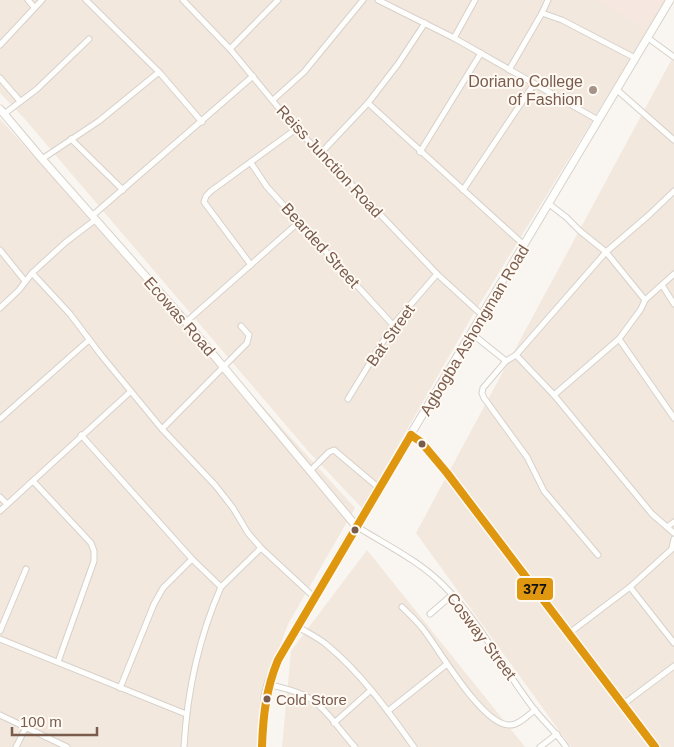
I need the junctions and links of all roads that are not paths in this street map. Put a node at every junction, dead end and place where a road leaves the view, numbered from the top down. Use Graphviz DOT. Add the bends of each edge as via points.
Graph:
graph roads {
  1 [pos="28,0"];
  2 [pos="42,0"];
  3 [pos="86,0"];
  4 [pos="183,0"];
  5 [pos="278,0"];
  6 [pos="363,0"];
  7 [pos="378,0"];
  8 [pos="475,0"];
  9 [pos="548,0"];
  10 [pos="670,0"];
  11 [pos="34,7"];
  12 [pos="542,13"];
  13 [pos="425,23"];
  14 [pos="454,38"];
  15 [pos="648,38"];
  16 [pos="89,39"];
  17 [pos="0,45"];
  18 [pos="230,49"];
  19 [pos="481,53"];
  20 [pos="674,57"];
  21 [pos="635,58"];
  22 [pos="509,70"];
  23 [pos="159,72"];
  24 [pos="253,76"];
  25 [pos="0,78"];
  26 [pos="534,84"];
  27 [pos="616,89"];
  28 [pos="273,100"];
  29 [pos="20,101"];
  30 [pos="368,103"];
  31 [pos="2,111"];
  32 [pos="598,120"];
  33 [pos="202,122"];
  34 [pos="296,128"];
  35 [pos="71,139"];
  36 [pos="674,140"];
  37 [pos="420,152"];
  38 [pos="320,154"];
  39 [pos="42,159"];
  40 [pos="251,163"];
  41 [pos="123,190"];
  42 [pos="463,190"];
  43 [pos="674,191"];
  44 [pos="549,204"];
  45 [pos="94,218"];
  46 [pos="299,222"];
  47 [pos="524,245"];
  48 [pos="0,250"];
  49 [pos="606,252"];
  50 [pos="251,265"];
  51 [pos="32,273"];
  52 [pos="437,274"];
  53 [pos="674,274"];
  54 [pos="25,281"];
  55 [pos="662,286"];
  56 [pos="645,300"];
  57 [pos="674,304"];
  58 [pos="0,308"];
  59 [pos="482,315"];
  60 [pos="186,322"];
  61 [pos="393,324"];
  62 [pos="241,326"];
  63 [pos="471,333"];
  64 [pos="619,339"];
  65 [pos="89,340"];
  66 [pos="516,355"];
  67 [pos="506,361"];
  68 [pos="224,368"];
  69 [pos="130,392"];
  70 [pos="554,395"];
  71 [pos="348,399"];
  72 [pos="674,418"];
  73 [pos="0,419"];
  74 [pos="162,429"];
  75 [pos="82,435"];
  76 [pos="411,435"];
  77 [pos="310,471"];
  78 [pos="33,481"];
  79 [pos="379,488"];
  80 [pos="0,497"];
  81 [pos="7,504"];
  82 [pos="0,511"];
  83 [pos="674,522"];
  84 [pos="356,526"];
  85 [pos="667,527"];
  86 [pos="674,533"];
  87 [pos="674,539"];
  88 [pos="261,548"];
  89 [pos="673,548"];
  90 [pos="598,554"];
  91 [pos="192,559"];
  92 [pos="26,569"];
  93 [pos="221,587"];
  94 [pos="630,587"];
  95 [pos="452,595"];
  96 [pos="315,598"];
  97 [pos="402,607"];
  98 [pos="430,614"];
  99 [pos="298,627"];
  100 [pos="0,631"];
  101 [pos="568,634"];
  102 [pos="0,639"];
  103 [pos="674,643"];
  104 [pos="58,662"];
  105 [pos="447,664"];
  106 [pos="674,666"];
  107 [pos="268,684"];
  108 [pos="120,688"];
  109 [pos="371,690"];
  110 [pos="622,705"];
  111 [pos="535,710"];
  112 [pos="388,711"];
  113 [pos="186,714"];
  114 [pos="0,715"];
  115 [pos="334,724"];
  116 [pos="26,727"];
  117 [pos="557,734"];
  118 [pos="16,747"];
  119 [pos="67,747"];
  120 [pos="184,747"];
  121 [pos="262,747"];
  122 [pos="355,747"];
  123 [pos="414,747"];
  124 [pos="540,747"];
  125 [pos="566,747"];
  126 [pos="655,747"];
  1 -- 11 [label="street"];
  2 -- 11 [label="street"];
  3 -- 23 [label="street"];
  4 -- 18 [label="street, Reiss Junction Road"];
  5 -- 18 [label="street"];
  6 -- 28 [label="street" via="304,72"];
  7 -- 13 [label="street"];
  8 -- 14 [label="street"];
  9 -- 12 [label="street"];
  10 -- 15 [label="street, Agbogba Ashongman Road"];
  11 -- 17 [label="street"];
  12 -- 21 [label="street"];
  12 -- 22 [label="street"];
  13 -- 14 [label="street"];
  13 -- 30 [label="street"];
  14 -- 19 [label="street"];
  15 -- 20 [label="street"];
  15 -- 21 [label="street, Agbogba Ashongman Road"];
  16 -- 29 [label="street"];
  18 -- 24 [label="street, Reiss Junction Road"];
  19 -- 22 [label="street"];
  19 -- 37 [label="street"];
  21 -- 27 [label="street, Agbogba Ashongman Road"];
  22 -- 26 [label="street"];
  23 -- 33 [label="street"];
  23 -- 35 [label="street"];
  24 -- 28 [label="street, Reiss Junction Road"];
  24 -- 33 [label="street"];
  25 -- 29 [label="street"];
  26 -- 32 [label="street"];
  26 -- 42 [label="street"];
  27 -- 32 [label="street, Agbogba Ashongman Road"];
  27 -- 36 [label="street"];
  28 -- 34 [label="street, Reiss Junction Road"];
  29 -- 31 [label="street"];
  30 -- 37 [label="street"];
  30 -- 38 [label="street"];
  31 -- 39 [label="street, Ecowas Road"];
  32 -- 44 [label="street, Agbogba Ashongman Road"];
  33 -- 41 [label="street"];
  34 -- 38 [label="street, Reiss Junction Road"];
  34 -- 40 [label="street"];
  35 -- 39 [label="street"];
  35 -- 41 [label="street"];
  37 -- 42 [label="street"];
  38 -- 52 [label="street, Reiss Junction Road"];
  39 -- 45 [label="street, Ecowas Road"];
  40 -- 46 [label="street, Bearded Street" via="261,180"];
  40 -- 50 [label="street" via="212,191 204,202"];
  41 -- 45 [label="street"];
  42 -- 47 [label="street"];
  43 -- 49 [label="street"];
  44 -- 47 [label="street, Agbogba Ashongman Road"];
  44 -- 49 [label="street"];
  45 -- 51 [label="street"];
  45 -- 60 [label="street, Ecowas Road"];
  46 -- 50 [label="street"];
  46 -- 61 [label="street, Bearded Street"];
  47 -- 59 [label="street, Agbogba Ashongman Road"];
  48 -- 54 [label="street"];
  49 -- 56 [label="street"];
  49 -- 66 [label="street"];
  50 -- 60 [label="street"];
  51 -- 54 [label="street"];
  51 -- 65 [label="street"];
  52 -- 59 [label="street, Reiss Junction Road"];
  52 -- 61 [label="street, Bat Street"];
  53 -- 55 [label="street"];
  54 -- 58 [label="street"];
  55 -- 56 [label="street"];
  55 -- 57 [label="street"];
  56 -- 64 [label="street"];
  59 -- 63 [label="street, Agbogba Ashongman Road"];
  60 -- 68 [label="street, Ecowas Road"];
  61 -- 71 [label="street, Bat Street"];
  62 -- 68 [label="street" via="250,339"];
  63 -- 67 [label="street"];
  63 -- 76 [label="street, Agbogba Ashongman Road"];
  64 -- 70 [label="street"];
  64 -- 72 [label="street"];
  65 -- 69 [label="street"];
  65 -- 73 [label="street"];
  66 -- 67 [label="street"];
  66 -- 70 [label="street"];
  67 -- 90 [label="street" via="483,388 484,398 527,456 544,491"];
  68 -- 74 [label="street"];
  68 -- 77 [label="street, Ecowas Road"];
  69 -- 74 [label="street"];
  69 -- 75 [label="street"];
  70 -- 85 [label="street" via="632,491"];
  74 -- 88 [label="street" via="215,485"];
  75 -- 78 [label="street"];
  75 -- 91 [label="street"];
  76 -- 79 [label="street, Agbogba Ashongman Road"];
  76 -- 101 [label="street" via="447,473"];
  77 -- 79 [label="street" via="334,450"];
  77 -- 84 [label="street, Ecowas Road"];
  78 -- 81 [label="street"];
  78 -- 104 [label="street" via="91,543 94,551 94,561"];
  79 -- 84 [label="street, Agbogba Ashongman Road"];
  80 -- 81 [label="street"];
  81 -- 82 [label="street"];
  83 -- 85 [label="street"];
  84 -- 95 [label="street, Cosway Street" via="422,567"];
  84 -- 96 [label="street, Agbogba Ashongman Road"];
  85 -- 86 [label="street"];
  87 -- 89 [label="street"];
  88 -- 93 [label="street"];
  88 -- 96 [label="street"];
  89 -- 94 [label="street"];
  91 -- 93 [label="street"];
  91 -- 108 [label="street" via="163,588 154,604"];
  92 -- 100 [label="street"];
  93 -- 113 [label="street" via="212,607"];
  94 -- 101 [label="street"];
  94 -- 103 [label="street"];
  95 -- 98 [label="street"];
  95 -- 111 [label="street, Cosway Street" via="487,638"];
  96 -- 99 [label="street, Agbogba Ashongman Road"];
  97 -- 105 [label="street" via="422,627"];
  99 -- 107 [label="street, Agbogba Ashongman Road"];
  99 -- 109 [label="street" via="352,667"];
  101 -- 110 [label="street"];
  102 -- 104 [label="street"];
  104 -- 108 [label="street"];
  105 -- 111 [label="street" via="473,698 501,723 510,726"];
  105 -- 112 [label="street"];
  106 -- 110 [label="street"];
  107 -- 115 [label="street" via="308,697"];
  107 -- 121 [label="street, Agbogba Ashongman Road"];
  108 -- 113 [label="street"];
  109 -- 112 [label="street"];
  109 -- 115 [label="street"];
  110 -- 126 [label="street"];
  111 -- 117 [label="street, Cosway Street"];
  112 -- 123 [label="street"];
  113 -- 120 [label="street"];
  114 -- 116 [label="street"];
  115 -- 122 [label="street"];
  116 -- 118 [label="street"];
  116 -- 119 [label="street"];
  117 -- 124 [label="street"];
  117 -- 125 [label="street, Cosway Street"];
}
